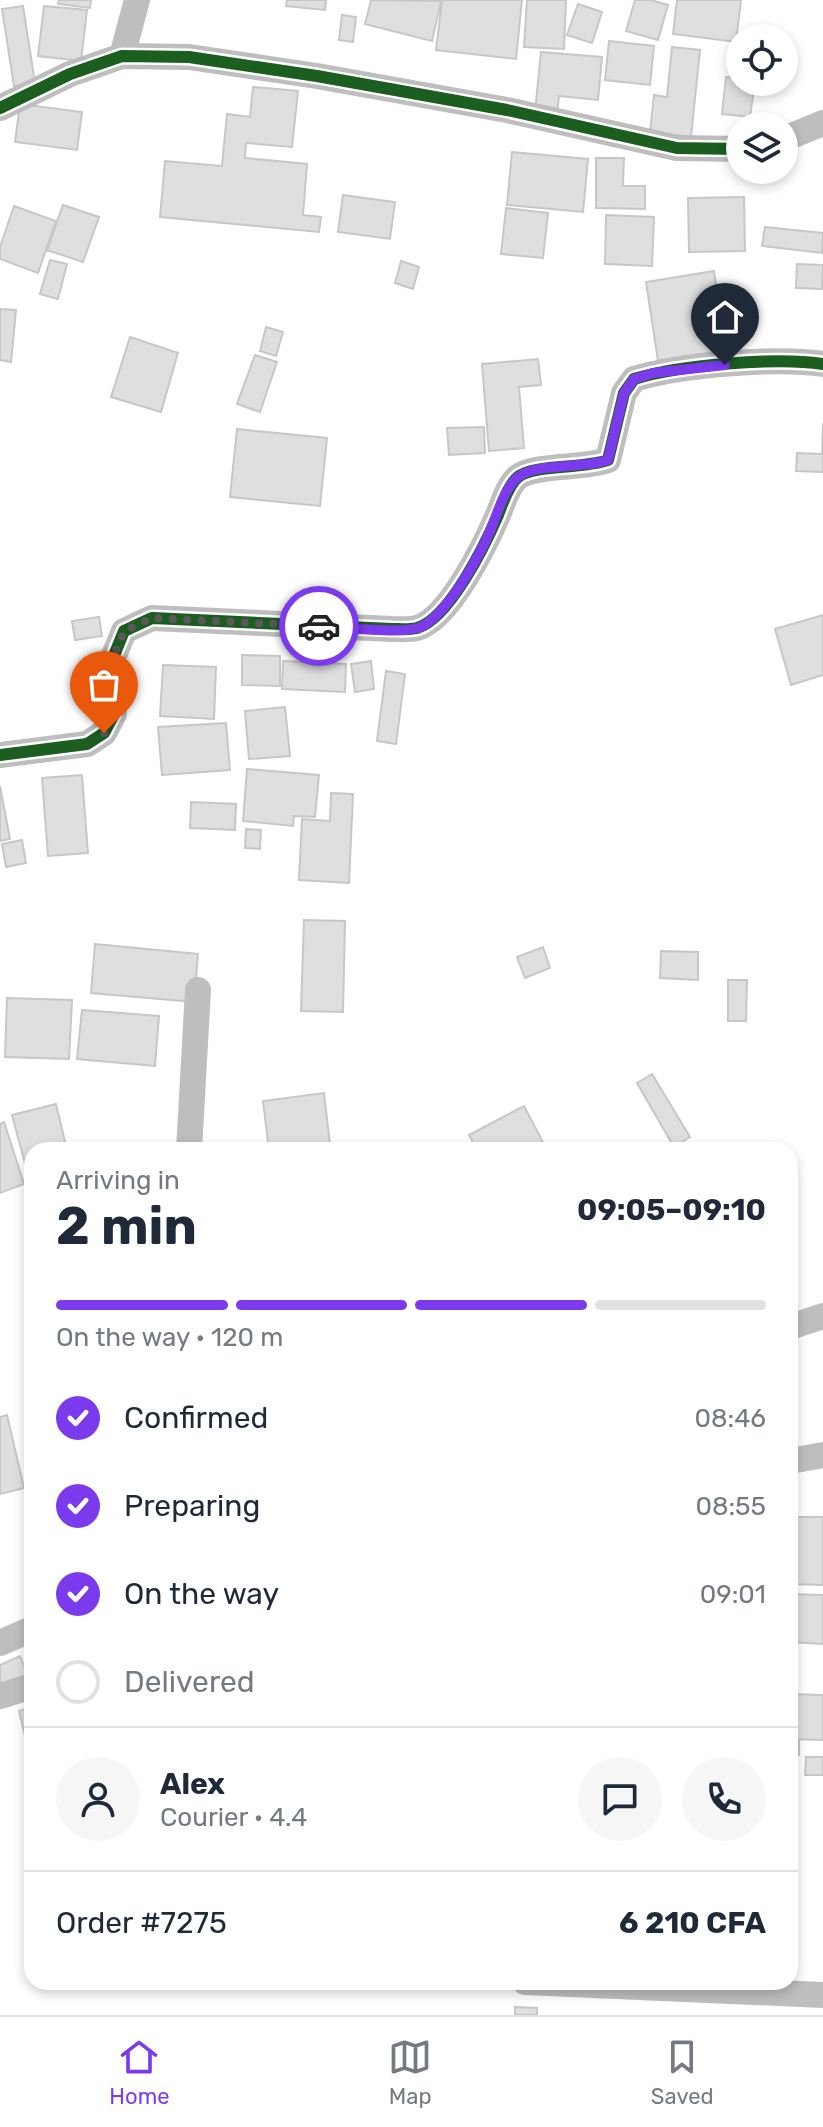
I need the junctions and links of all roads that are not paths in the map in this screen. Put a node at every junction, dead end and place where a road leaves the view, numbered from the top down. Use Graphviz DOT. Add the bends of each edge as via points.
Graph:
graph roads {
  1 [pos="137,0"];
  2 [pos="122,56"];
  3 [pos="0,108"];
  4 [pos="823,123"];
  5 [pos="798,133"];
  6 [pos="726,149"];
  7 [pos="823,364"];
  8 [pos="0,755"];
  9 [pos="198,990"];
  10 [pos="189,1142"];
  11 [pos="823,1316"];
  12 [pos="798,1324"];
  13 [pos="823,1455"];
  14 [pos="798,1460"];
  15 [pos="24,1632"];
  16 [pos="0,1643"];
  17 [pos="24,1688"];
  18 [pos="0,1696"];
  19 [pos="708,1990"];
  20 [pos="823,1995"];
  1 -- 2 [label="street"];
  2 -- 3 [label="street"];
  2 -- 6 [label="street" via="189,57 303,73 677,148"];
  4 -- 5 [label="street"];
  7 -- 8 [label="street" via="749,363 634,379 624,393 608,460 537,469 518,477 459,585 438,615 418,628 152,618 124,631 113,658 114,714 104,733 87,744"];
  9 -- 10 [label="street"];
  11 -- 12 [label="street"];
  13 -- 14 [label="street"];
  15 -- 16 [label="street"];
  17 -- 18 [label="street"];
  19 -- 20 [label="street"];
}
